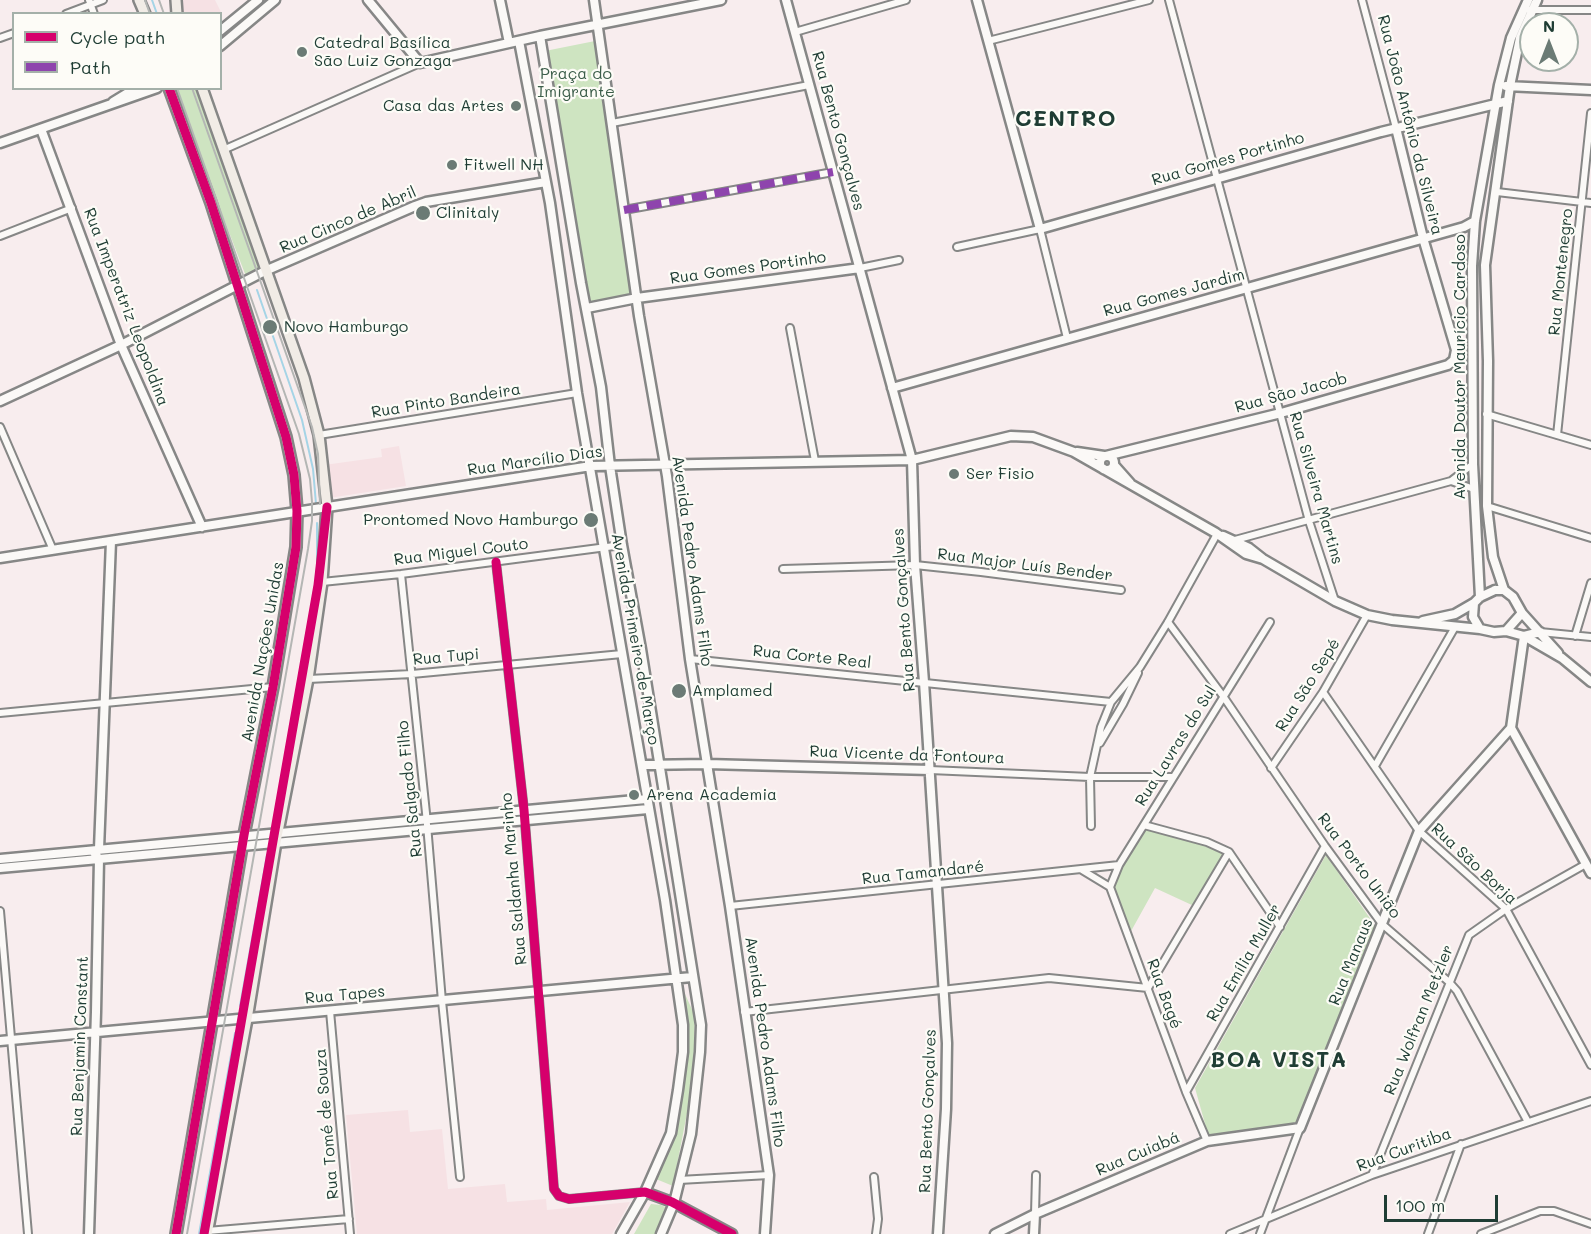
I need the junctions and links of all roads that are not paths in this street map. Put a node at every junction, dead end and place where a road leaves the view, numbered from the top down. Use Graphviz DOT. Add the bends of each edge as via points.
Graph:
graph roads {
  1 [pos="103,0"];
  2 [pos="258,0"];
  3 [pos="275,0"];
  4 [pos="368,0"];
  5 [pos="500,0"];
  6 [pos="594,0"];
  7 [pos="721,0"];
  8 [pos="786,0"];
  9 [pos="906,0"];
  10 [pos="977,0"];
  11 [pos="1149,0"];
  12 [pos="1169,0"];
  13 [pos="1362,0"];
  14 [pos="1528,0"];
  15 [pos="1537,0"];
  16 [pos="90,2"];
  17 [pos="1528,10"];
  18 [pos="1591,10"];
  19 [pos="70,12"];
  20 [pos="598,25"];
  21 [pos="222,29"];
  22 [pos="795,32"];
  23 [pos="540,36"];
  24 [pos="519,41"];
  25 [pos="988,41"];
  26 [pos="509,43"];
  27 [pos="222,44"];
  28 [pos="420,63"];
  29 [pos="809,85"];
  30 [pos="1499,85"];
  31 [pos="1510,86"];
  32 [pos="151,90"];
  33 [pos="170,90"];
  34 [pos="203,90"];
  35 [pos="1591,90"];
  36 [pos="122,92"];
  37 [pos="1508,101"];
  38 [pos="1495,104"];
  39 [pos="106,106"];
  40 [pos="1591,113"];
  41 [pos="612,123"];
  42 [pos="1396,128"];
  43 [pos="41,129"];
  44 [pos="0,143"];
  45 [pos="223,150"];
  46 [pos="833,172"];
  47 [pos="1218,178"];
  48 [pos="546,182"];
  49 [pos="1497,192"];
  50 [pos="1582,201"];
  51 [pos="1591,203"];
  52 [pos="72,208"];
  53 [pos="624,210"];
  54 [pos="1475,221"];
  55 [pos="1464,227"];
  56 [pos="1040,229"];
  57 [pos="0,236"];
  58 [pos="1423,238"];
  59 [pos="1474,243"];
  60 [pos="957,247"];
  61 [pos="900,260"];
  62 [pos="860,268"];
  63 [pos="265,271"];
  64 [pos="237,285"];
  65 [pos="1246,289"];
  66 [pos="637,298"];
  67 [pos="587,308"];
  68 [pos="790,328"];
  69 [pos="1066,338"];
  70 [pos="121,345"];
  71 [pos="1454,360"];
  72 [pos="892,388"];
  73 [pos="577,393"];
  74 [pos="0,401"];
  75 [pos="1281,413"];
  76 [pos="1486,414"];
  77 [pos="0,427"];
  78 [pos="319,435"];
  79 [pos="1557,435"];
  80 [pos="1591,445"];
  81 [pos="1134,450"];
  82 [pos="1074,452"];
  83 [pos="1105,456"];
  84 [pos="912,460"];
  85 [pos="815,462"];
  86 [pos="1114,464"];
  87 [pos="1473,464"];
  88 [pos="665,465"];
  89 [pos="591,466"];
  90 [pos="610,466"];
  91 [pos="1103,470"];
  92 [pos="1451,481"];
  93 [pos="1133,486"];
  94 [pos="1474,489"];
  95 [pos="1487,506"];
  96 [pos="327,507"];
  97 [pos="297,511"];
  98 [pos="1309,521"];
  99 [pos="202,527"];
  100 [pos="1217,534"];
  101 [pos="1591,538"];
  102 [pos="1235,540"];
  103 [pos="111,541"];
  104 [pos="622,545"];
  105 [pos="603,547"];
  106 [pos="53,550"];
  107 [pos="0,558"];
  108 [pos="1263,559"];
  109 [pos="496,562"];
  110 [pos="915,565"];
  111 [pos="783,569"];
  112 [pos="401,574"];
  113 [pos="322,582"];
  114 [pos="1591,583"];
  115 [pos="1120,590"];
  116 [pos="1504,590"];
  117 [pos="1477,600"];
  118 [pos="1335,601"];
  119 [pos="1522,613"];
  120 [pos="1366,615"];
  121 [pos="1168,622"];
  122 [pos="1270,622"];
  123 [pos="1417,623"];
  124 [pos="1455,627"];
  125 [pos="1480,629"];
  126 [pos="1506,631"];
  127 [pos="1540,632"];
  128 [pos="1524,636"];
  129 [pos="1575,636"];
  130 [pos="1591,637"];
  131 [pos="622,654"];
  132 [pos="1562,658"];
  133 [pos="690,659"];
  134 [pos="509,665"];
  135 [pos="1140,667"];
  136 [pos="412,674"];
  137 [pos="308,679"];
  138 [pos="924,682"];
  139 [pos="1591,682"];
  140 [pos="273,687"];
  141 [pos="1323,692"];
  142 [pos="1223,696"];
  143 [pos="1111,702"];
  144 [pos="106,704"];
  145 [pos="0,713"];
  146 [pos="1511,728"];
  147 [pos="1098,744"];
  148 [pos="707,764"];
  149 [pos="642,765"];
  150 [pos="659,765"];
  151 [pos="1375,766"];
  152 [pos="1271,768"];
  153 [pos="930,770"];
  154 [pos="1090,777"];
  155 [pos="1172,777"];
  156 [pos="646,799"];
  157 [pos="648,809"];
  158 [pos="524,815"];
  159 [pos="427,824"];
  160 [pos="1144,825"];
  161 [pos="1091,826"];
  162 [pos="1419,831"];
  163 [pos="277,838"];
  164 [pos="243,840"];
  165 [pos="1325,846"];
  166 [pos="1229,852"];
  167 [pos="99,854"];
  168 [pos="0,859"];
  169 [pos="1586,864"];
  170 [pos="1119,865"];
  171 [pos="0,868"];
  172 [pos="1082,870"];
  173 [pos="1591,873"];
  174 [pos="938,886"];
  175 [pos="1110,888"];
  176 [pos="730,906"];
  177 [pos="1506,909"];
  178 [pos="0,911"];
  179 [pos="1382,924"];
  180 [pos="1280,927"];
  181 [pos="692,977"];
  182 [pos="676,978"];
  183 [pos="1449,982"];
  184 [pos="1148,988"];
  185 [pos="945,989"];
  186 [pos="538,991"];
  187 [pos="442,1001"];
  188 [pos="330,1011"];
  189 [pos="744,1012"];
  190 [pos="247,1019"];
  191 [pos="212,1021"];
  192 [pos="96,1032"];
  193 [pos="11,1040"];
  194 [pos="0,1041"];
  195 [pos="1591,1065"];
  196 [pos="1186,1092"];
  197 [pos="1591,1101"];
  198 [pos="1528,1122"];
  199 [pos="1300,1128"];
  200 [pos="1207,1141"];
  201 [pos="1461,1144"];
  202 [pos="769,1175"];
  203 [pos="1036,1175"];
  204 [pos="1372,1175"];
  205 [pos="460,1177"];
  206 [pos="874,1177"];
  207 [pos="679,1180"];
  208 [pos="645,1192"];
  209 [pos="674,1203"];
  210 [pos="1035,1214"];
  211 [pos="349,1219"];
  212 [pos="1266,1220"];
  213 [pos="1591,1224"];
  214 [pos="207,1233"];
  215 [pos="28,1234"];
  216 [pos="89,1234"];
  217 [pos="176,1234"];
  218 [pos="350,1234"];
  219 [pos="621,1234"];
  220 [pos="661,1234"];
  221 [pos="732,1234"];
  222 [pos="765,1234"];
  223 [pos="876,1234"];
  224 [pos="938,1234"];
  225 [pos="995,1234"];
  226 [pos="1034,1234"];
  227 [pos="1230,1234"];
  228 [pos="1260,1234"];
  229 [pos="1428,1234"];
  230 [pos="1481,1234"];
  1 -- 16 [label="street"];
  2 -- 21 [label="street"];
  3 -- 27 [label="street"];
  4 -- 28 [label="street"];
  5 -- 26 [label="street"];
  6 -- 20 [label="street, Avenida Pedro Adams Filho"];
  7 -- 20 [label="street"];
  8 -- 22 [label="street, Rua Bento Gonçalves"];
  9 -- 22 [label="street"];
  10 -- 25 [label="street"];
  11 -- 25 [label="street"];
  12 -- 47 [label="street, Rua Silveira Martins"];
  13 -- 42 [label="street, Rua João Antônio da Silveira"];
  14 -- 17 [label="street, Avenida Doutor Maurício Cardoso"];
  15 -- 17 [label="street, Avenida Doutor Maurício Cardoso"];
  16 -- 19 [label="street"];
  17 -- 18 [label="street"];
  17 -- 30 [label="street, Avenida Doutor Maurício Cardoso" via="1511,38"];
  17 -- 31 [label="street, Avenida Doutor Maurício Cardoso"];
  20 -- 23 [label="street"];
  20 -- 41 [label="street, Avenida Pedro Adams Filho"];
  22 -- 29 [label="street, Rua Bento Gonçalves"];
  23 -- 24 [label="street"];
  23 -- 67 [label="street, Avenida Primeiro de Março"];
  24 -- 26 [label="street"];
  24 -- 48 [label="street, Avenida Primeiro de Março"];
  25 -- 56 [label="street"];
  26 -- 28 [label="street"];
  28 -- 45 [label="street"];
  29 -- 41 [label="street"];
  29 -- 46 [label="street, Rua Bento Gonçalves"];
  30 -- 31 [label="street"];
  30 -- 38 [label="street, Avenida Doutor Maurício Cardoso"];
  31 -- 35 [label="street"];
  31 -- 37 [label="street, Avenida Doutor Maurício Cardoso"];
  32 -- 39 [label="street"];
  33 -- 64 [label="main road, Avenida Nações Unidas"];
  34 -- 45 [label="main road"];
  36 -- 39 [label="street"];
  37 -- 38 [label="street, Rua Gomes Portinho"];
  37 -- 49 [label="street, Avenida Doutor Maurício Cardoso"];
  38 -- 42 [label="street, Rua Gomes Portinho"];
  38 -- 54 [label="street, Avenida Doutor Maurício Cardoso"];
  39 -- 43 [label="street"];
  40 -- 50 [label="street, Rua Montenegro"];
  41 -- 53 [label="street, Avenida Pedro Adams Filho"];
  42 -- 47 [label="street, Rua Gomes Portinho"];
  42 -- 58 [label="street, Rua João Antônio da Silveira"];
  43 -- 44 [label="street"];
  43 -- 52 [label="street, Rua Imperatriz Leopoldina"];
  45 -- 63 [label="main road"];
  46 -- 53 [label="street"];
  46 -- 62 [label="street, Rua Bento Gonçalves"];
  47 -- 56 [label="street, Rua Gomes Portinho"];
  47 -- 65 [label="street, Rua Silveira Martins"];
  48 -- 63 [label="street, Rua Cinco de Abril" via="415,206"];
  48 -- 73 [label="street, Avenida Primeiro de Março"];
  49 -- 50 [label="street"];
  49 -- 76 [label="street, Avenida Doutor Maurício Cardoso" via="1485,265"];
  50 -- 51 [label="street"];
  50 -- 79 [label="street, Rua Montenegro"];
  52 -- 57 [label="street"];
  52 -- 70 [label="street, Rua Imperatriz Leopoldina"];
  53 -- 66 [label="street, Avenida Pedro Adams Filho"];
  54 -- 55 [label="street, Rua Gomes Jardim"];
  54 -- 59 [label="street, Avenida Doutor Maurício Cardoso"];
  55 -- 58 [label="street, Rua Gomes Jardim"];
  55 -- 59 [label="street"];
  56 -- 60 [label="street, Rua Gomes Portinho"];
  56 -- 69 [label="street"];
  58 -- 65 [label="street, Rua Gomes Jardim"];
  58 -- 71 [label="street, Rua João Antônio da Silveira" via="1456,350"];
  59 -- 87 [label="street, Avenida Doutor Maurício Cardoso"];
  61 -- 62 [label="street, Rua Gomes Portinho"];
  62 -- 66 [label="street, Rua Gomes Portinho"];
  62 -- 72 [label="street, Rua Bento Gonçalves"];
  63 -- 64 [label="street, Rua Cinco de Abril"];
  63 -- 78 [label="main road"];
  64 -- 70 [label="street, Rua Cinco de Abril"];
  64 -- 97 [label="main road, Avenida Nações Unidas" via="286,437"];
  65 -- 69 [label="street, Rua Gomes Jardim"];
  65 -- 75 [label="street, Rua Silveira Martins"];
  66 -- 67 [label="street, Rua Gomes Portinho"];
  66 -- 88 [label="street, Avenida Pedro Adams Filho"];
  67 -- 90 [label="street, Avenida Primeiro de Março"];
  68 -- 85 [label="street"];
  69 -- 72 [label="street, Rua Gomes Jardim"];
  70 -- 74 [label="street, Rua Cinco de Abril"];
  70 -- 99 [label="street, Rua Imperatriz Leopoldina"];
  71 -- 75 [label="street, Rua São Jacob" via="1448,365"];
  72 -- 84 [label="street, Rua Bento Gonçalves"];
  73 -- 78 [label="street, Rua Pinto Bandeira"];
  73 -- 89 [label="street, Avenida Primeiro de Março"];
  75 -- 81 [label="street, Rua São Jacob"];
  75 -- 98 [label="street, Rua Silveira Martins"];
  76 -- 79 [label="street"];
  76 -- 95 [label="street, Avenida Doutor Maurício Cardoso"];
  77 -- 106 [label="street"];
  78 -- 96 [label="main road"];
  79 -- 80 [label="street"];
  81 -- 83 [label="street, Rua São Jacob"];
  81 -- 86 [label="street, Rua São Jacob"];
  82 -- 83 [label="street, Rua Marcílio Dias"];
  82 -- 84 [label="street, Rua Marcílio Dias" via="1033,437 1011,436"];
  82 -- 91 [label="street, Rua Marcílio Dias"];
  83 -- 86 [label="street, Rua Marcílio Dias" via="1112,458"];
  83 -- 91 [label="street" via="1099,462"];
  84 -- 85 [label="street, Rua Marcílio Dias"];
  84 -- 110 [label="street, Rua Bento Gonçalves"];
  85 -- 88 [label="street, Rua Marcílio Dias"];
  86 -- 91 [label="street" via="1110,470"];
  86 -- 93 [label="street, Rua Marcílio Dias"];
  87 -- 92 [label="street"];
  87 -- 94 [label="street, Avenida Doutor Maurício Cardoso"];
  88 -- 90 [label="street, Rua Marcílio Dias"];
  88 -- 133 [label="street, Avenida Pedro Adams Filho"];
  89 -- 90 [label="street, Rua Marcílio Dias"];
  89 -- 96 [label="street, Rua Marcílio Dias"];
  89 -- 105 [label="street, Avenida Primeiro de Março"];
  90 -- 104 [label="street, Avenida Primeiro de Março"];
  91 -- 93 [label="street, Rua Marcílio Dias"];
  92 -- 94 [label="street"];
  92 -- 98 [label="street"];
  93 -- 100 [label="street, Rua Marcílio Dias"];
  94 -- 117 [label="street, Avenida Doutor Maurício Cardoso"];
  95 -- 101 [label="street"];
  95 -- 116 [label="street, Avenida Doutor Maurício Cardoso" via="1493,557"];
  96 -- 97 [label="street, Rua Marcílio Dias"];
  96 -- 113 [label="main road"];
  97 -- 99 [label="street, Rua Marcílio Dias"];
  97 -- 140 [label="main road, Avenida Nações Unidas" via="296,547"];
  98 -- 102 [label="street"];
  98 -- 118 [label="street, Rua Silveira Martins"];
  99 -- 103 [label="street, Rua Marcílio Dias"];
  100 -- 102 [label="street, Rua Marcílio Dias"];
  100 -- 108 [label="street, Rua Marcílio Dias" via="1246,554"];
  100 -- 121 [label="street"];
  102 -- 108 [label="street, Rua Marcílio Dias"];
  103 -- 106 [label="street, Rua Marcílio Dias"];
  103 -- 144 [label="street, Rua Benjamin Constant"];
  104 -- 105 [label="street, Rua Miguel Couto"];
  104 -- 150 [label="street, Avenida Primeiro de Março"];
  105 -- 109 [label="street, Rua Miguel Couto"];
  105 -- 131 [label="street, Avenida Primeiro de Março"];
  106 -- 107 [label="street, Rua Marcílio Dias"];
  108 -- 118 [label="street, Rua Marcílio Dias"];
  109 -- 112 [label="street, Rua Miguel Couto"];
  109 -- 134 [label="street, Rua Saldanha Marinho"];
  110 -- 111 [label="street, Rua Major Luís Bender"];
  110 -- 115 [label="street, Rua Major Luís Bender"];
  110 -- 138 [label="street, Rua Bento Gonçalves"];
  112 -- 113 [label="street, Rua Miguel Couto"];
  112 -- 136 [label="street, Rua Salgado Filho"];
  113 -- 137 [label="main road"];
  114 -- 129 [label="street"];
  116 -- 117 [label="street" via="1495,590"];
  116 -- 119 [label="street" via="1514,597"];
  117 -- 123 [label="street, Rua Marcílio Dias" via="1455,614"];
  117 -- 125 [label="street" via="1473,617"];
  118 -- 120 [label="street, Rua Marcílio Dias"];
  119 -- 126 [label="street"];
  119 -- 127 [label="street"];
  120 -- 123 [label="street, Rua Marcílio Dias"];
  120 -- 141 [label="street, Rua São Sepé"];
  121 -- 135 [label="street"];
  121 -- 142 [label="street, Rua Porto União"];
  122 -- 142 [label="street, Rua Lavras do Sul"];
  123 -- 124 [label="street, Rua Marcílio Dias"];
  124 -- 125 [label="street, Rua Marcílio Dias"];
  124 -- 151 [label="street"];
  125 -- 126 [label="street"];
  126 -- 128 [label="street"];
  127 -- 128 [label="street"];
  127 -- 129 [label="street"];
  127 -- 132 [label="street"];
  128 -- 132 [label="street"];
  128 -- 146 [label="street"];
  129 -- 130 [label="street"];
  131 -- 134 [label="street, Rua Tupi"];
  131 -- 149 [label="street, Avenida Primeiro de Março"];
  132 -- 139 [label="street"];
  133 -- 138 [label="street, Rua Corte Real"];
  133 -- 148 [label="street, Avenida Pedro Adams Filho"];
  134 -- 136 [label="street, Rua Tupi"];
  134 -- 158 [label="street, Rua Saldanha Marinho"];
  135 -- 143 [label="street"];
  135 -- 147 [label="street"];
  136 -- 137 [label="street, Rua Tupi"];
  136 -- 159 [label="street, Rua Salgado Filho"];
  137 -- 163 [label="main road"];
  138 -- 143 [label="street, Rua Corte Real"];
  138 -- 153 [label="street, Rua Bento Gonçalves"];
  140 -- 144 [label="street"];
  140 -- 164 [label="main road, Avenida Nações Unidas"];
  141 -- 151 [label="street, Rua São Borja"];
  141 -- 152 [label="street, Rua São Sepé"];
  142 -- 152 [label="street, Rua Porto União"];
  142 -- 155 [label="street, Rua Lavras do Sul"];
  143 -- 147 [label="street"];
  144 -- 145 [label="street"];
  144 -- 167 [label="street, Rua Benjamin Constant"];
  146 -- 162 [label="street, Rua Manaus"];
  146 -- 169 [label="street"];
  147 -- 154 [label="street"];
  148 -- 150 [label="street, Rua Vicente da Fontoura"];
  148 -- 153 [label="street, Rua Vicente da Fontoura"];
  148 -- 176 [label="street, Avenida Pedro Adams Filho"];
  149 -- 150 [label="street, Rua Vicente da Fontoura"];
  149 -- 156 [label="street, Avenida Primeiro de Março"];
  150 -- 181 [label="street, Avenida Primeiro de Março"];
  151 -- 162 [label="street, Rua São Borja"];
  152 -- 165 [label="street, Rua Porto União"];
  153 -- 154 [label="street, Rua Vicente da Fontoura"];
  153 -- 174 [label="street, Rua Bento Gonçalves"];
  154 -- 155 [label="street, Rua Vicente da Fontoura"];
  154 -- 161 [label="street"];
  155 -- 160 [label="street, Rua Lavras do Sul"];
  156 -- 157 [label="street, Avenida Primeiro de Março"];
  156 -- 158 [label="street"];
  157 -- 158 [label="street"];
  157 -- 182 [label="street, Avenida Primeiro de Março"];
  158 -- 159 [label="street"];
  158 -- 186 [label="street, Rua Saldanha Marinho"];
  159 -- 163 [label="street"];
  159 -- 187 [label="street, Rua Salgado Filho"];
  160 -- 166 [label="street"];
  160 -- 170 [label="street, Rua Lavras do Sul"];
  162 -- 177 [label="street, Rua São Borja"];
  162 -- 179 [label="street, Rua Manaus"];
  163 -- 164 [label="street"];
  163 -- 190 [label="main road"];
  164 -- 167 [label="street"];
  164 -- 191 [label="main road, Avenida Nações Unidas"];
  165 -- 179 [label="street, Rua Porto União"];
  165 -- 180 [label="street, Rua Emília Muller"];
  166 -- 180 [label="street"];
  166 -- 184 [label="street"];
  167 -- 168 [label="street"];
  167 -- 171 [label="street"];
  167 -- 192 [label="street, Rua Benjamin Constant"];
  169 -- 173 [label="street"];
  169 -- 177 [label="street, Rua Wolfran Metzler"];
  170 -- 172 [label="street, Rua Tamandaré"];
  170 -- 175 [label="street, Rua Lavras do Sul"];
  172 -- 174 [label="street, Rua Tamandaré"];
  172 -- 175 [label="street"];
  174 -- 176 [label="street, Rua Tamandaré"];
  174 -- 185 [label="street, Rua Bento Gonçalves"];
  175 -- 184 [label="street, Rua Bagé"];
  176 -- 189 [label="street, Avenida Pedro Adams Filho"];
  177 -- 183 [label="street, Rua Wolfran Metzler" via="1469,935"];
  177 -- 195 [label="street, Rua São Borja"];
  178 -- 193 [label="street"];
  179 -- 183 [label="street, Rua Porto União"];
  179 -- 199 [label="street, Rua Manaus"];
  180 -- 196 [label="street, Rua Emília Muller"];
  181 -- 182 [label="street, Rua Tapes"];
  181 -- 207 [label="street, Avenida Primeiro de Março" via="701,1025 700,1052 691,1134"];
  182 -- 186 [label="street, Rua Tapes"];
  182 -- 208 [label="street, Avenida Primeiro de Março" via="683,1025 678,1090 671,1133"];
  183 -- 198 [label="street, Rua Porto União" via="1457,990"];
  183 -- 204 [label="street, Rua Wolfran Metzler"];
  184 -- 185 [label="street" via="1049,978"];
  184 -- 196 [label="street, Rua Bagé"];
  185 -- 189 [label="street"];
  185 -- 224 [label="street, Rua Bento Gonçalves" via="947,1096"];
  186 -- 187 [label="street, Rua Tapes"];
  186 -- 208 [label="street, Rua Saldanha Marinho" via="556,1193 569,1199"];
  187 -- 188 [label="street, Rua Tapes"];
  187 -- 205 [label="street, Rua Salgado Filho"];
  188 -- 190 [label="street, Rua Tapes"];
  188 -- 211 [label="street, Rua Tomé de Souza"];
  189 -- 202 [label="street, Avenida Pedro Adams Filho"];
  190 -- 191 [label="street, Rua Tapes"];
  190 -- 214 [label="main road"];
  191 -- 192 [label="street, Rua Tapes"];
  191 -- 217 [label="main road, Avenida Nações Unidas"];
  192 -- 193 [label="street, Rua Tapes"];
  192 -- 216 [label="street, Rua Benjamin Constant"];
  193 -- 194 [label="street, Rua Tapes"];
  193 -- 215 [label="street"];
  196 -- 200 [label="street, Rua Bagé"];
  197 -- 198 [label="street, Rua Curitiba"];
  198 -- 201 [label="street, Rua Curitiba"];
  199 -- 200 [label="street, Rua Cuiabá"];
  199 -- 212 [label="street, Rua Manaus"];
  200 -- 210 [label="street, Rua Cuiabá"];
  201 -- 204 [label="street, Rua Curitiba"];
  201 -- 229 [label="street"];
  202 -- 207 [label="street"];
  202 -- 222 [label="street, Avenida Pedro Adams Filho"];
  203 -- 210 [label="street"];
  204 -- 212 [label="street, Rua Curitiba"];
  206 -- 223 [label="street"];
  207 -- 209 [label="street, Avenida Primeiro de Março"];
  208 -- 209 [label="street"];
  208 -- 219 [label="street, Avenida Primeiro de Março"];
  209 -- 220 [label="street, Avenida Primeiro de Março"];
  209 -- 221 [label="street"];
  210 -- 225 [label="street, Rua Cuiabá"];
  210 -- 226 [label="street"];
  211 -- 214 [label="street"];
  211 -- 218 [label="street, Rua Tomé de Souza"];
  212 -- 227 [label="street, Rua Curitiba"];
  212 -- 228 [label="street, Rua Manaus"];
  213 -- 230 [label="street" via="1554,1211 1540,1211"];
}
